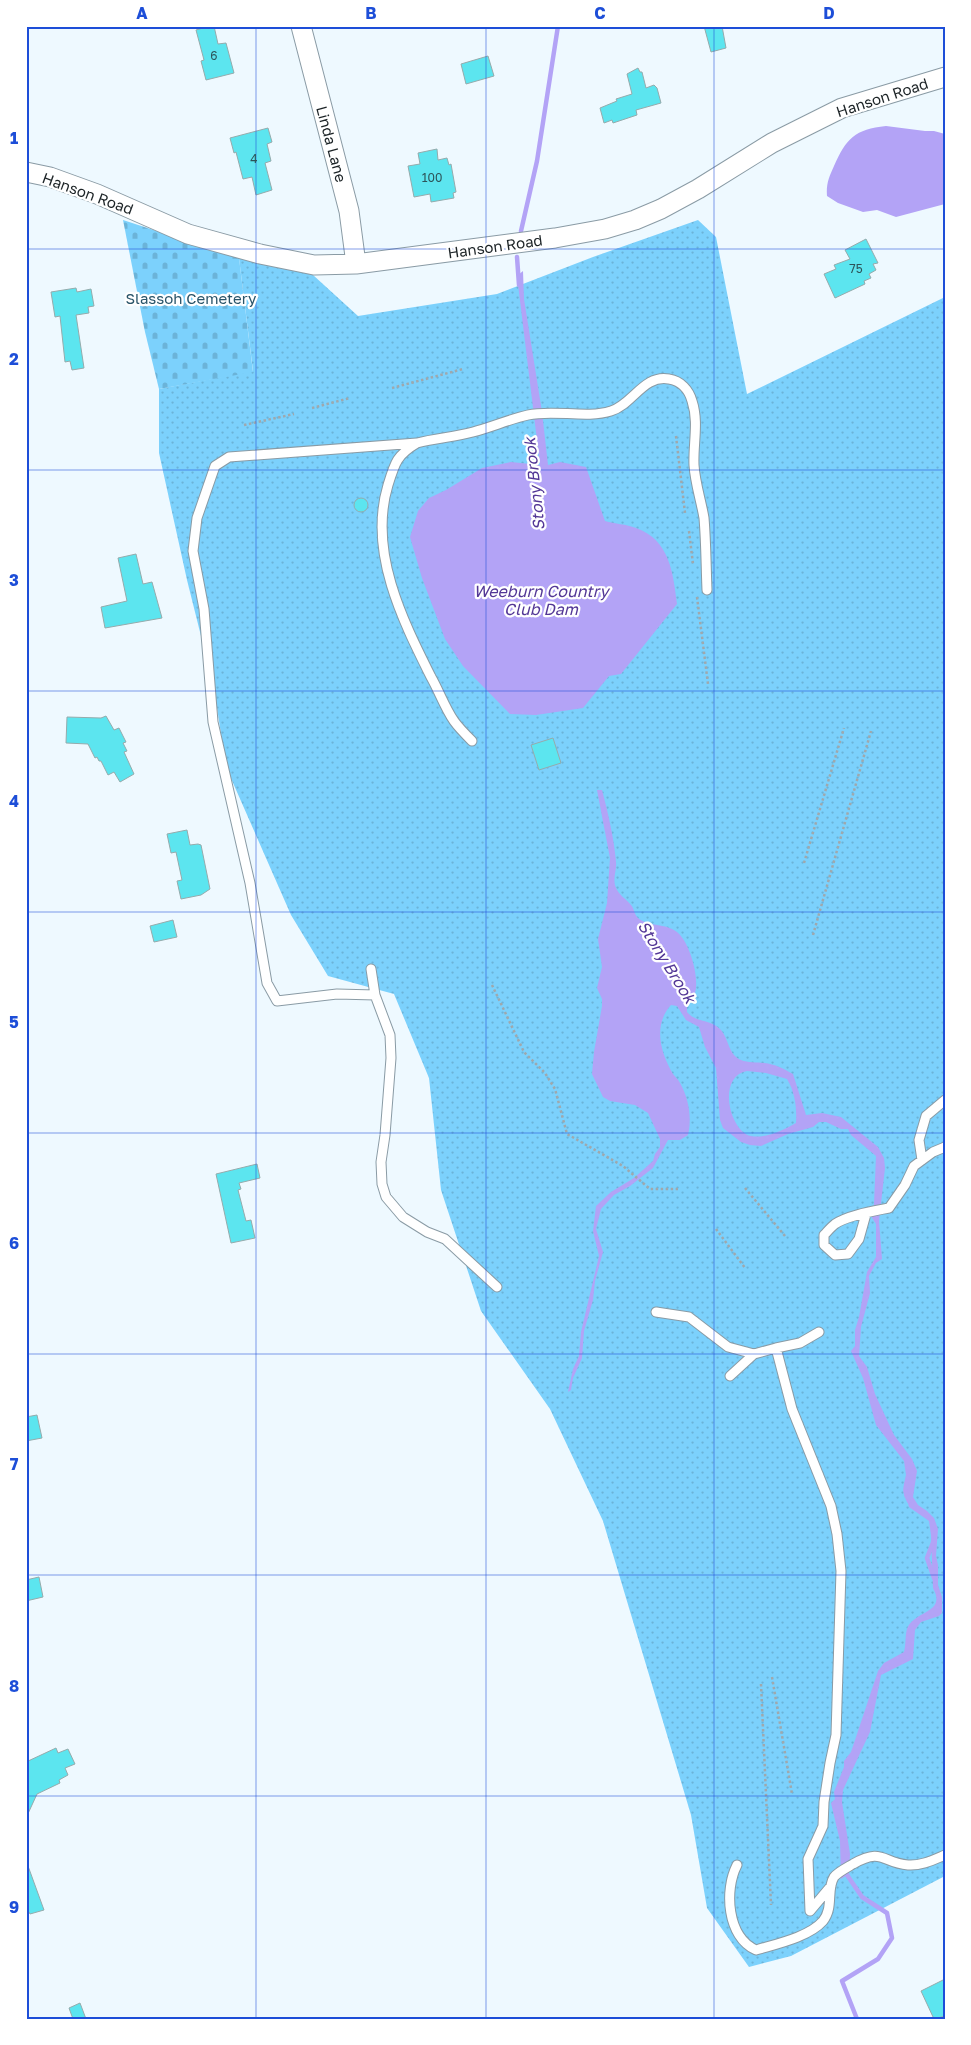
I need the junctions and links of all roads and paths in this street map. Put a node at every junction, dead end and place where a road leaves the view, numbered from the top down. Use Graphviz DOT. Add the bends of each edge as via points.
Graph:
graph roads {
  1 [pos="301,26"];
  2 [pos="945,77"];
  3 [pos="26,172"];
  4 [pos="356,264"];
  5 [pos="463,369"];
  6 [pos="392,388"];
  7 [pos="350,398"];
  8 [pos="312,408"];
  9 [pos="294,414"];
  10 [pos="244,425"];
  11 [pos="676,436"];
  12 [pos="418,443"];
  13 [pos="685,513"];
  14 [pos="688,531"];
  15 [pos="693,569"];
  16 [pos="696,588"];
  17 [pos="707,590"];
  18 [pos="708,684"];
  19 [pos="844,728"];
  20 [pos="871,730"];
  21 [pos="472,741"];
  22 [pos="804,863"];
  23 [pos="813,935"];
  24 [pos="371,969"];
  25 [pos="492,985"];
  26 [pos="375,995"];
  27 [pos="945,1100"];
  28 [pos="945,1147"];
  29 [pos="922,1160"];
  30 [pos="746,1188"];
  31 [pos="678,1189"];
  32 [pos="868,1213"];
  33 [pos="716,1229"];
  34 [pos="785,1236"];
  35 [pos="745,1268"];
  36 [pos="498,1286"];
  37 [pos="656,1312"];
  38 [pos="819,1332"];
  39 [pos="776,1348"];
  40 [pos="754,1354"];
  41 [pos="730,1376"];
  42 [pos="772,1677"];
  43 [pos="761,1684"];
  44 [pos="792,1794"];
  45 [pos="945,1855"];
  46 [pos="737,1865"];
  47 [pos="831,1886"];
  48 [pos="771,1905"];
  1 -- 4 [label="street, Linda Lane" via="349,211"];
  2 -- 4 [label="street, Hanson Road" via="842,108 772,143 698,189 635,220 555,238"];
  3 -- 4 [label="street, Hanson Road" via="97,194 188,234 314,265"];
  5 -- 6 [label="path"];
  7 -- 8 [label="path"];
  9 -- 10 [label="path"];
  11 -- 13 [label="path"];
  12 -- 17 [label="lane" via="471,433 528,415 612,411 654,381 668,378 684,385 696,414 694,464 703,516"];
  12 -- 21 [label="lane" via="402,452 392,472 383,511 383,547 400,614 454,721"];
  12 -- 26 [label="lane" via="229,457 215,466 197,518 193,551 204,610 213,722 250,883 267,983 277,1001 337,994"];
  14 -- 15 [label="path"];
  16 -- 18 [label="path"];
  19 -- 22 [label="path"];
  20 -- 23 [label="path"];
  24 -- 26 [label="lane"];
  25 -- 31 [label="path" via="524,1052 545,1073 555,1089 567,1134 634,1174 650,1189"];
  26 -- 36 [label="lane" via="390,1035 391,1058 381,1162 386,1197 403,1217 445,1239"];
  27 -- 29 [label="lane" via="926,1116 918,1140"];
  28 -- 29 [label="lane"];
  29 -- 32 [label="lane" via="914,1166 889,1208"];
  30 -- 34 [label="path"];
  32 -- 32 [label="lane" via="836,1223 824,1235 824,1245 835,1255 848,1254 859,1239"];
  33 -- 35 [label="path"];
  37 -- 40 [label="lane" via="689,1317 728,1347"];
  38 -- 39 [label="lane" via="800,1343"];
  39 -- 40 [label="lane"];
  39 -- 47 [label="lane" via="792,1409 831,1506 838,1534 841,1571 836,1735 825,1794 823,1826 808,1859 810,1911"];
  40 -- 41 [label="lane"];
  42 -- 44 [label="path"];
  43 -- 48 [label="path"];
  45 -- 47 [label="lane" via="925,1863 908,1865 882,1856 867,1857 835,1876"];
  46 -- 47 [label="lane" via="732,1875 730,1907 735,1927 746,1945 756,1950 812,1930 829,1911"];
}
